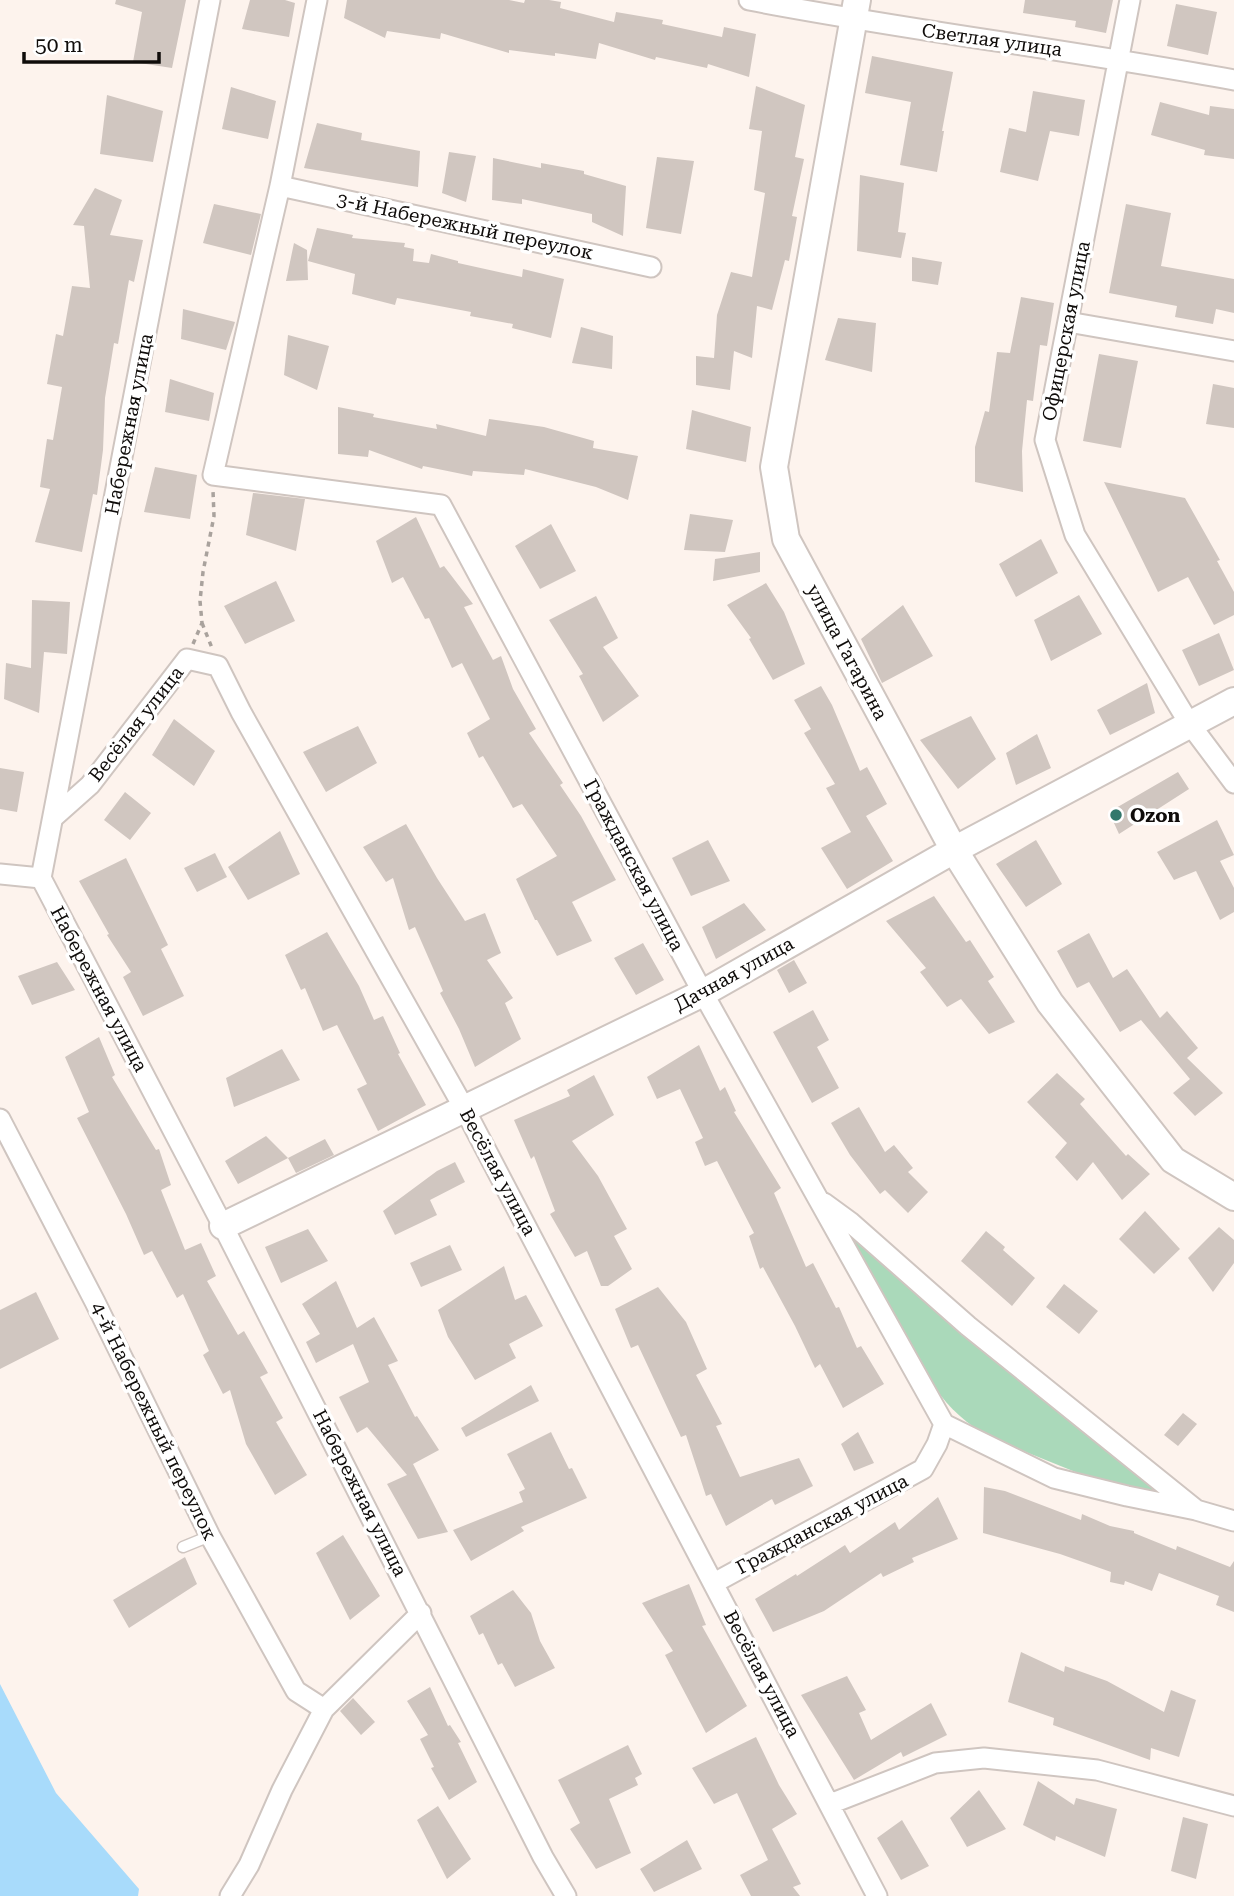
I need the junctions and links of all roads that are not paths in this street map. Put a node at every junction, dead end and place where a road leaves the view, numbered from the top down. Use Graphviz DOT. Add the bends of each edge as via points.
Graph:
graph roads {
  1 [pos="210,0"];
  2 [pos="317,0"];
  3 [pos="749,0"];
  4 [pos="1130,0"];
  5 [pos="855,10"];
  6 [pos="1119,58"];
  7 [pos="1234,80"];
  8 [pos="280,186"];
  9 [pos="651,267"];
  10 [pos="1068,322"];
  11 [pos="1234,351"];
  12 [pos="1234,701"];
  13 [pos="1189,723"];
  14 [pos="1234,783"];
  15 [pos="54,817"];
  16 [pos="954,850"];
  17 [pos="0,874"];
  18 [pos="41,878"];
  19 [pos="703,993"];
  20 [pos="464,1108"];
  21 [pos="0,1119"];
  22 [pos="1234,1197"];
  23 [pos="817,1198"];
  24 [pos="223,1226"];
  25 [pos="944,1424"];
  26 [pos="1196,1510"];
  27 [pos="1234,1521"];
  28 [pos="210,1536"];
  29 [pos="183,1547"];
  30 [pos="714,1583"];
  31 [pos="421,1613"];
  32 [pos="324,1709"];
  33 [pos="830,1804"];
  34 [pos="1234,1806"];
  35 [pos="230,1896"];
  36 [pos="566,1896"];
  37 [pos="877,1896"];
  1 -- 15 [label="street, Набережная улица"];
  2 -- 8 [label="street"];
  3 -- 5 [label="street, Светлая улица"];
  4 -- 6 [label="street, Офицерская улица"];
  5 -- 6 [label="street, Светлая улица"];
  5 -- 16 [label="main road, улица Гагарина" via="774,467 786,538"];
  6 -- 7 [label="street, Светлая улица"];
  6 -- 10 [label="street, Офицерская улица"];
  8 -- 9 [label="street, 3-й Набережный переулок"];
  8 -- 19 [label="street, Гражданская улица" via="213,475 441,505"];
  10 -- 11 [label="street"];
  10 -- 13 [label="street, Офицерская улица" via="1045,440 1075,535"];
  12 -- 13 [label="main road, Дачная улица"];
  13 -- 14 [label="street, Офицерская улица"];
  13 -- 16 [label="main road, Дачная улица"];
  15 -- 18 [label="street, Набережная улица"];
  15 -- 20 [label="street, Весёлая улица" via="90,785 187,659 218,666"];
  16 -- 19 [label="main road, Дачная улица"];
  16 -- 22 [label="main road, улица Гагарина" via="1050,1003 1174,1160"];
  17 -- 18 [label="street"];
  18 -- 24 [label="street, Набережная улица"];
  19 -- 20 [label="main road, Дачная улица"];
  19 -- 23 [label="street, Гражданская улица"];
  20 -- 24 [label="main road, Дачная улица"];
  20 -- 30 [label="street, Весёлая улица"];
  21 -- 28 [label="street, 4-й Набережный переулок"];
  23 -- 25 [label="street, Гражданская улица"];
  23 -- 26 [label="street"];
  24 -- 31 [label="street, Набережная улица"];
  25 -- 26 [label="street" via="1054,1478"];
  25 -- 30 [label="street, Гражданская улица" via="923,1469"];
  26 -- 27 [label="street"];
  28 -- 29 [label="lane"];
  28 -- 32 [label="street, 4-й Набережный переулок" via="296,1691"];
  30 -- 33 [label="street, Весёлая улица"];
  31 -- 32 [label="street"];
  31 -- 36 [label="street, Набережная улица"];
  32 -- 35 [label="street"];
  33 -- 34 [label="street" via="935,1763 984,1758 1097,1770"];
  33 -- 37 [label="street, Весёлая улица"];
}
